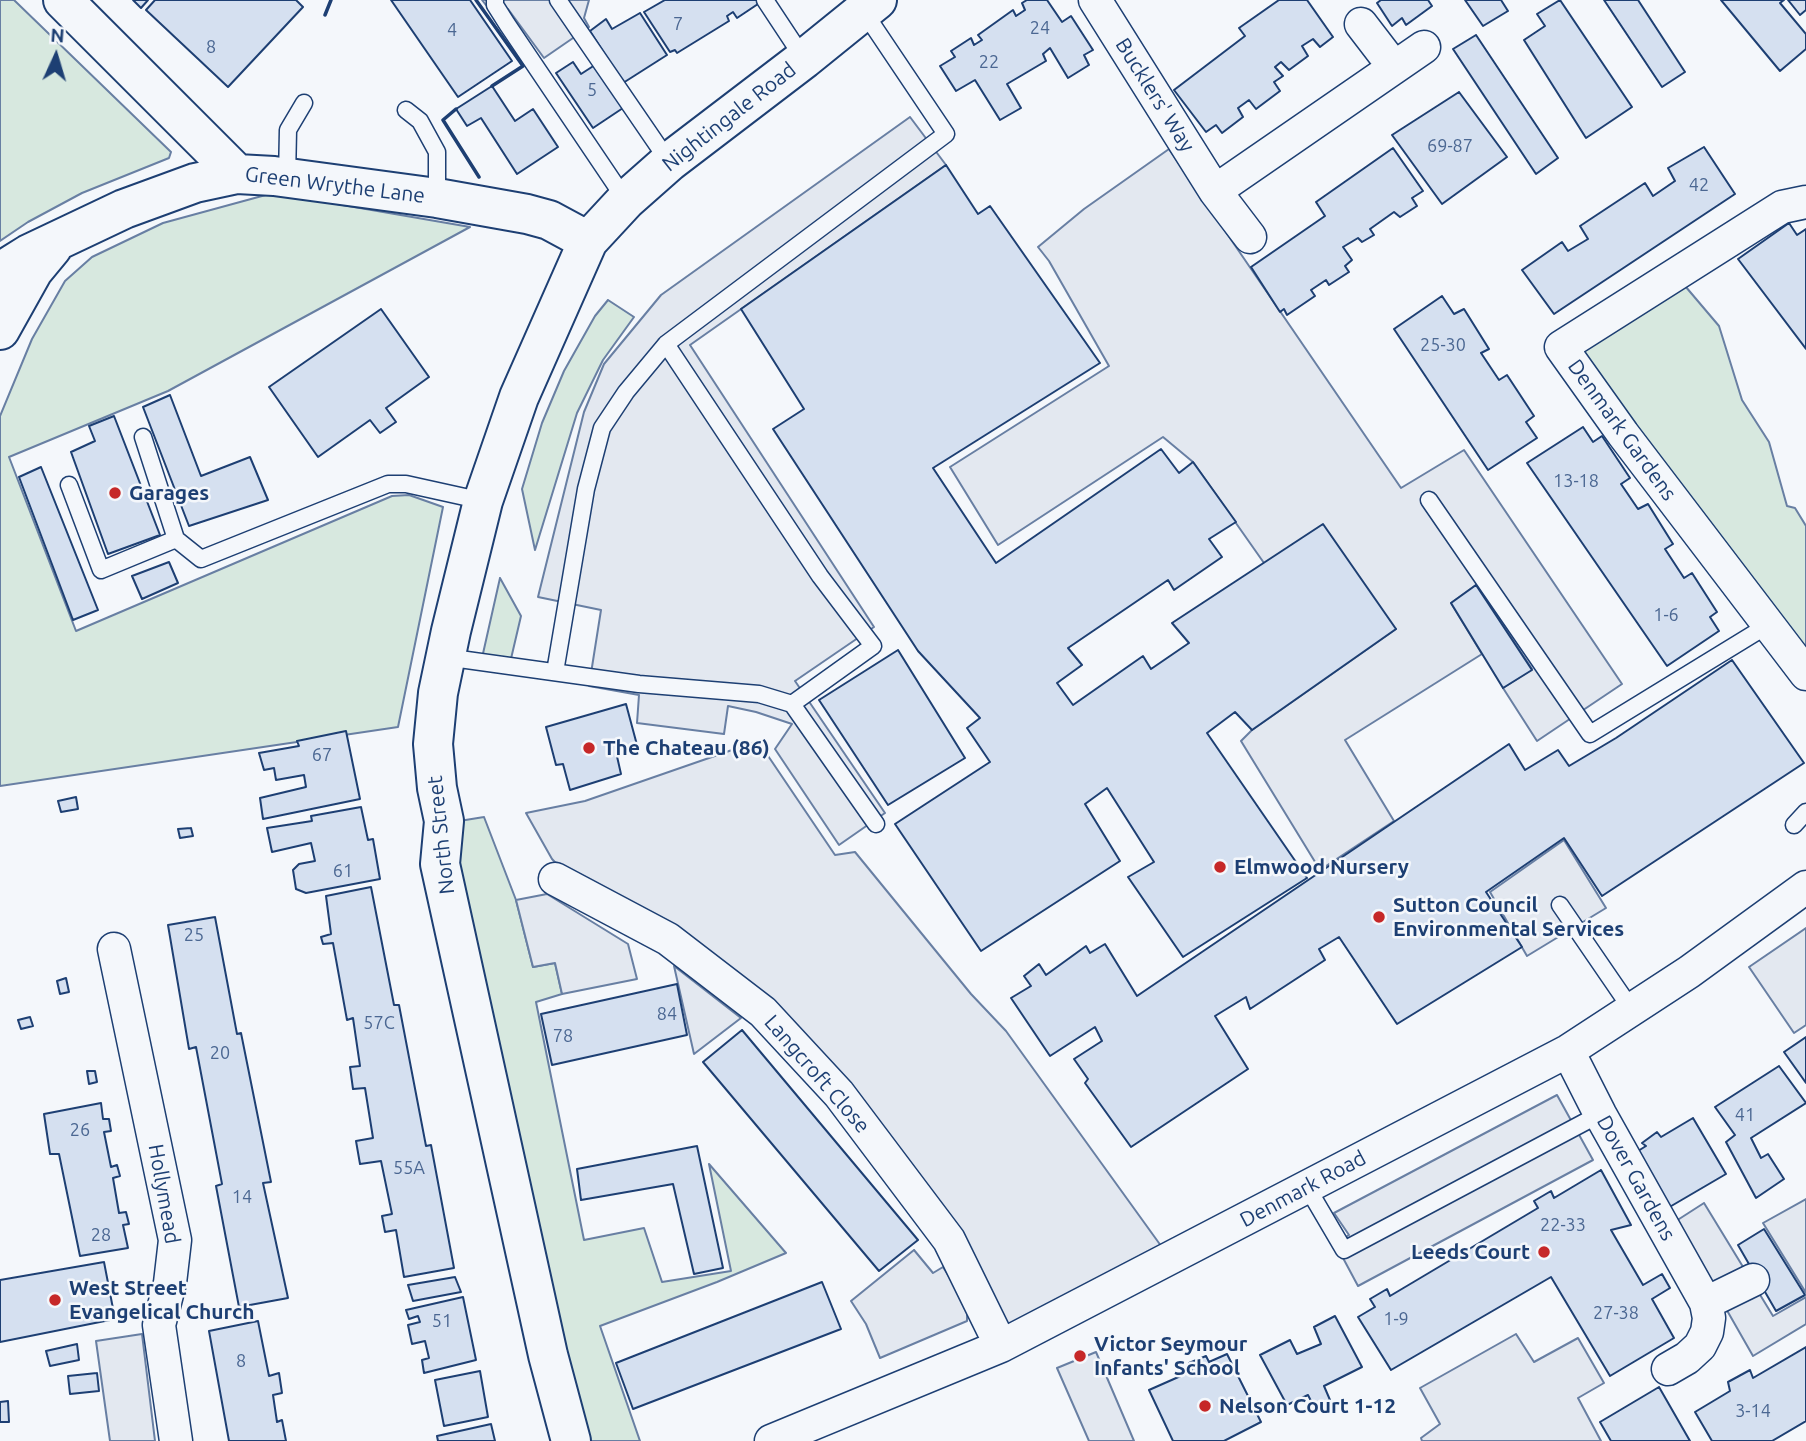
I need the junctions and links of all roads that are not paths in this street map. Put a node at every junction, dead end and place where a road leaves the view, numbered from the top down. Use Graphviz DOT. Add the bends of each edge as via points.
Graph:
graph roads {
  1 [pos="63,0"];
  2 [pos="495,0"];
  3 [pos="558,0"];
  4 [pos="765,0"];
  5 [pos="1095,0"];
  6 [pos="871,6"];
  7 [pos="1361,24"];
  8 [pos="1424,47"];
  9 [pos="804,59"];
  10 [pos="1394,67"];
  11 [pos="304,103"];
  12 [pos="406,110"];
  13 [pos="669,162"];
  14 [pos="237,174"];
  15 [pos="287,178"];
  16 [pos="1215,191"];
  17 [pos="438,198"];
  18 [pos="626,200"];
  19 [pos="1806,202"];
  20 [pos="1250,237"];
  21 [pos="60,238"];
  22 [pos="588,241"];
  23 [pos="0,272"];
  24 [pos="0,330"];
  25 [pos="666,344"];
  26 [pos="143,438"];
  27 [pos="69,485"];
  28 [pos="1429,500"];
  29 [pos="483,501"];
  30 [pos="176,539"];
  31 [pos="1768,625"];
  32 [pos="445,657"];
  33 [pos="555,672"];
  34 [pos="1806,674"];
  35 [pos="793,704"];
  36 [pos="1806,812"];
  37 [pos="876,824"];
  38 [pos="1794,825"];
  39 [pos="555,879"];
  40 [pos="1806,887"];
  41 [pos="1560,905"];
  42 [pos="114,949"];
  43 [pos="1632,1010"];
  44 [pos="1568,1051"];
  45 [pos="1600,1114"];
  46 [pos="1307,1187"];
  47 [pos="1753,1280"];
  48 [pos="1706,1303"];
  49 [pos="1000,1346"];
  50 [pos="1668,1369"];
  51 [pos="176,1441"];
  52 [pos="571,1441"];
  53 [pos="771,1441"];
  1 -- 14 [label="main road, Green Wrythe Lane"];
  2 -- 18 [label="lane"];
  3 -- 13 [label="lane"];
  4 -- 9 [label="lane"];
  5 -- 16 [label="street, Bucklers' Way"];
  6 -- 9 [label="main road, Nightingale Road"];
  6 -- 25 [label="lane" via="946,134"];
  7 -- 10 [label="street"];
  8 -- 10 [label="street"];
  9 -- 13 [label="main road, Nightingale Road"];
  10 -- 16 [label="street"];
  11 -- 15 [label="lane" via="288,130"];
  12 -- 17 [label="lane" via="420,121 438,152"];
  13 -- 18 [label="main road, Nightingale Road"];
  14 -- 15 [label="main road, Green Wrythe Lane"];
  14 -- 21 [label="main road" via="195,183"];
  15 -- 17 [label="main road, Green Wrythe Lane"];
  16 -- 20 [label="street, Bucklers' Way"];
  17 -- 22 [label="main road, Green Wrythe Lane" via="549,220"];
  18 -- 22 [label="main road, Nightingale Road"];
  19 -- 31 [label="street, Denmark Gardens" via="1782,207 1561,347"];
  21 -- 23 [label="main road"];
  21 -- 24 [label="main road" via="33,271"];
  22 -- 29 [label="main road, North Street" via="519,397"];
  25 -- 33 [label="lane" via="601,428"];
  25 -- 35 [label="lane" via="820,576 873,646"];
  26 -- 30 [label="lane"];
  27 -- 30 [label="lane" via="101,570"];
  28 -- 31 [label="lane" via="1590,734"];
  29 -- 30 [label="lane" via="388,484 201,559"];
  29 -- 32 [label="main road, North Street"];
  31 -- 34 [label="street, Denmark Gardens"];
  32 -- 33 [label="lane"];
  32 -- 52 [label="main road, North Street" via="433,744 443,821 440,864"];
  33 -- 35 [label="lane" via="759,694"];
  35 -- 37 [label="lane"];
  36 -- 38 [label="lane"];
  39 -- 49 [label="street, Langcroft Close" via="668,939 772,1023 839,1094 948,1240"];
  40 -- 43 [label="street, Denmark Road"];
  41 -- 43 [label="lane"];
  42 -- 51 [label="street, Hollymead" via="176,1240 159,1325"];
  43 -- 44 [label="street, Denmark Road"];
  44 -- 45 [label="street, Dover Gardens"];
  44 -- 46 [label="street, Denmark Road"];
  45 -- 46 [label="lane" via="1344,1250"];
  45 -- 48 [label="street, Dover Gardens"];
  46 -- 49 [label="street, Denmark Road"];
  47 -- 48 [label="street"];
  48 -- 50 [label="street" via="1709,1318 1700,1346"];
  49 -- 53 [label="street, Denmark Road"];
}
